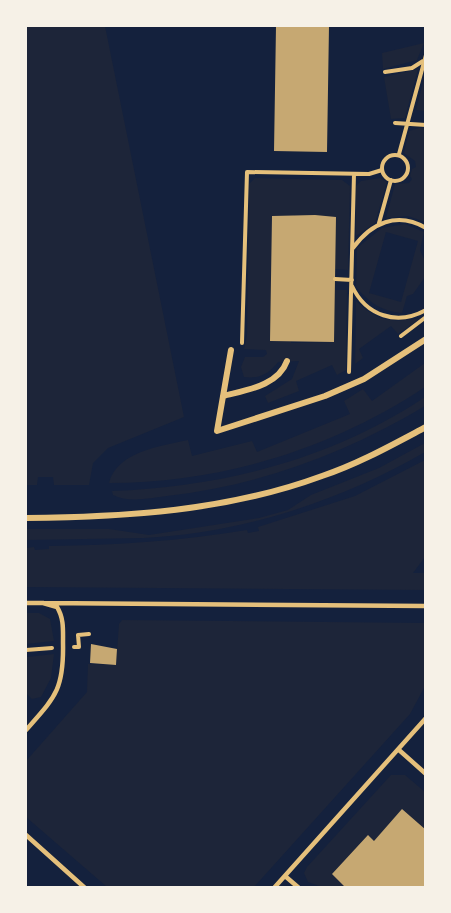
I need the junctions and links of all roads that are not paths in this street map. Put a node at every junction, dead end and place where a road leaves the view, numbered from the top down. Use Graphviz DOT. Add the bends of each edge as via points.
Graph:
graph roads {
  1 [pos="426,339"];
  2 [pos="231,350"];
  3 [pos="287,361"];
  4 [pos="223,396"];
  5 [pos="426,428"];
  6 [pos="26,518"];
  7 [pos="26,603"];
  8 [pos="43,603"];
  9 [pos="426,606"];
  10 [pos="426,717"];
  11 [pos="26,730"];
  12 [pos="399,750"];
  13 [pos="426,774"];
  14 [pos="26,835"];
  15 [pos="285,876"];
  16 [pos="85,888"];
  17 [pos="274,888"];
  18 [pos="298,888"];
  1 -- 4 [label="street" via="364,380 217,431"];
  2 -- 4 [label="street"];
  3 -- 4 [label="street" via="276,377"];
  5 -- 6 [label="street" via="324,476 247,498 144,514"];
  7 -- 8 [label="lane"];
  8 -- 9 [label="lane"];
  8 -- 11 [label="lane" via="57,607 61,614 63,674 55,697"];
  10 -- 12 [label="lane"];
  12 -- 13 [label="lane"];
  12 -- 15 [label="lane"];
  14 -- 16 [label="lane"];
  15 -- 17 [label="lane"];
  15 -- 18 [label="lane"];
}
